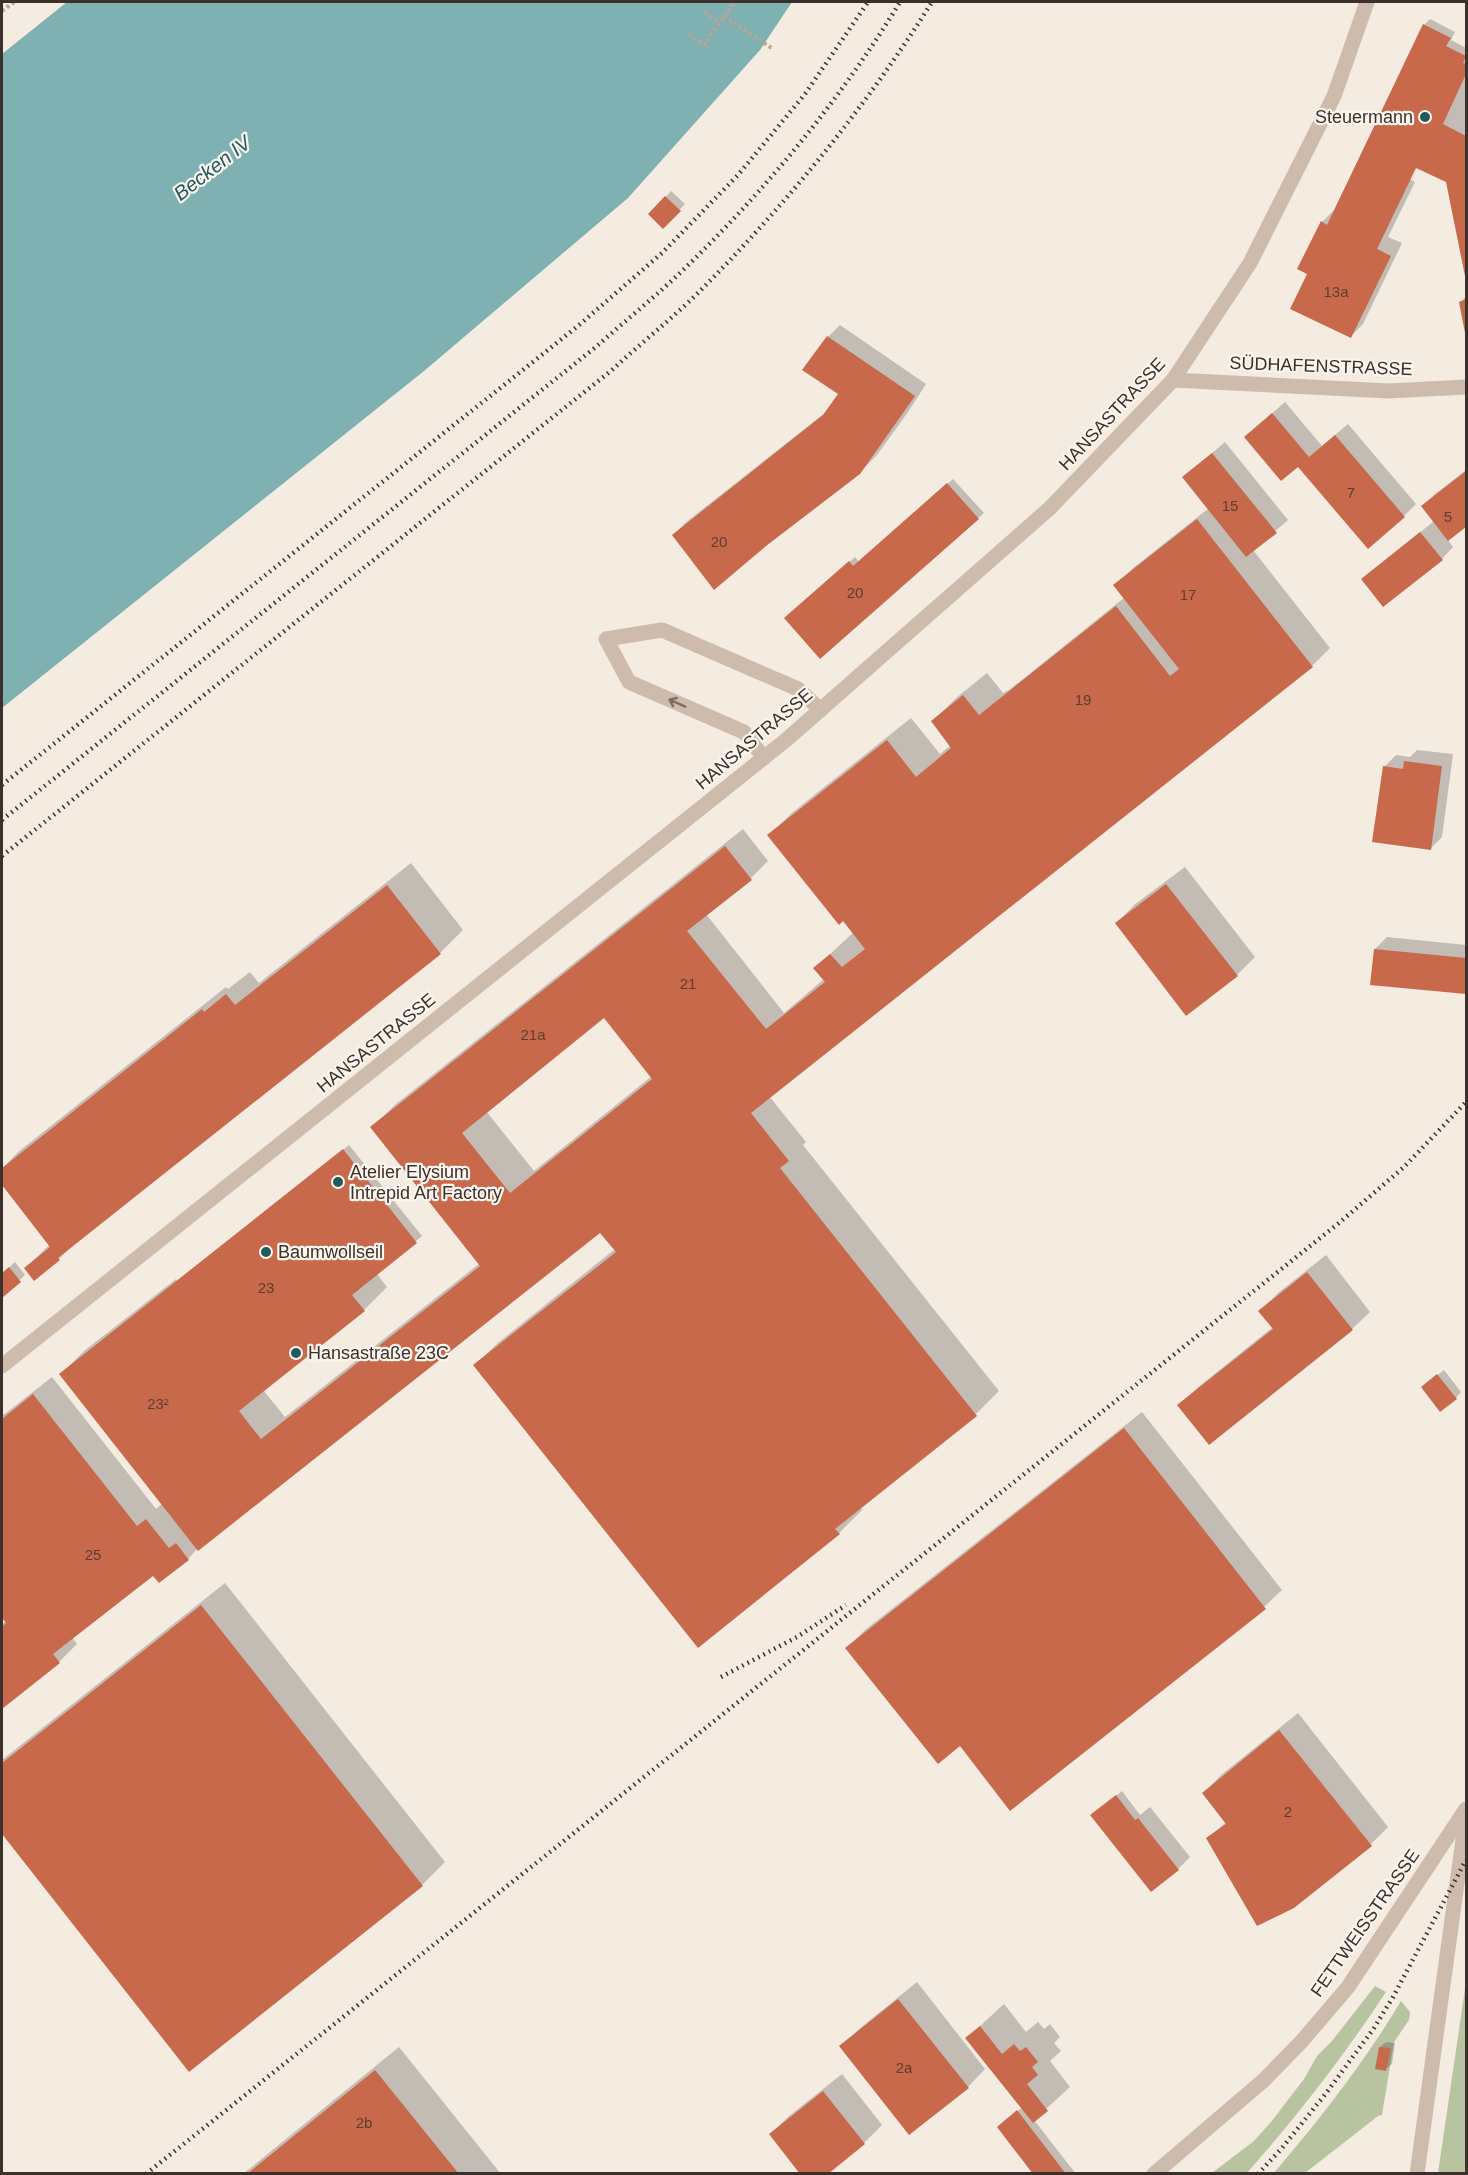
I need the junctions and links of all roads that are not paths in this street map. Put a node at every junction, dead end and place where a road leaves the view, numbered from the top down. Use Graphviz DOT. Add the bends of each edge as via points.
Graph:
graph roads {
  1 [pos="1368,2"];
  2 [pos="1173,380"];
  3 [pos="1467,387"];
  4 [pos="820,710"];
  5 [pos="764,758"];
  6 [pos="2,1366"];
  7 [pos="1467,1809"];
  8 [pos="1467,1818"];
  9 [pos="1154,2174"];
  10 [pos="1417,2174"];
  1 -- 2 [label="street, HANSASTRASSE" via="1334,96 1250,263"];
  2 -- 3 [label="street, SÜDHAFENSTRASSE" via="1389,391"];
  2 -- 4 [label="street, HANSASTRASSE" via="1050,508"];
  4 -- 5 [label="street, HANSASTRASSE"];
  5 -- 4 [label="street, one-way" via="744,732 629,682 606,639 663,630 798,689"];
  5 -- 6 [label="street, HANSASTRASSE"];
  7 -- 9 [label="street, FETTWEISSTRASSE" via="1348,1988 1264,2080"];
  8 -- 10 [label="street"];
}
